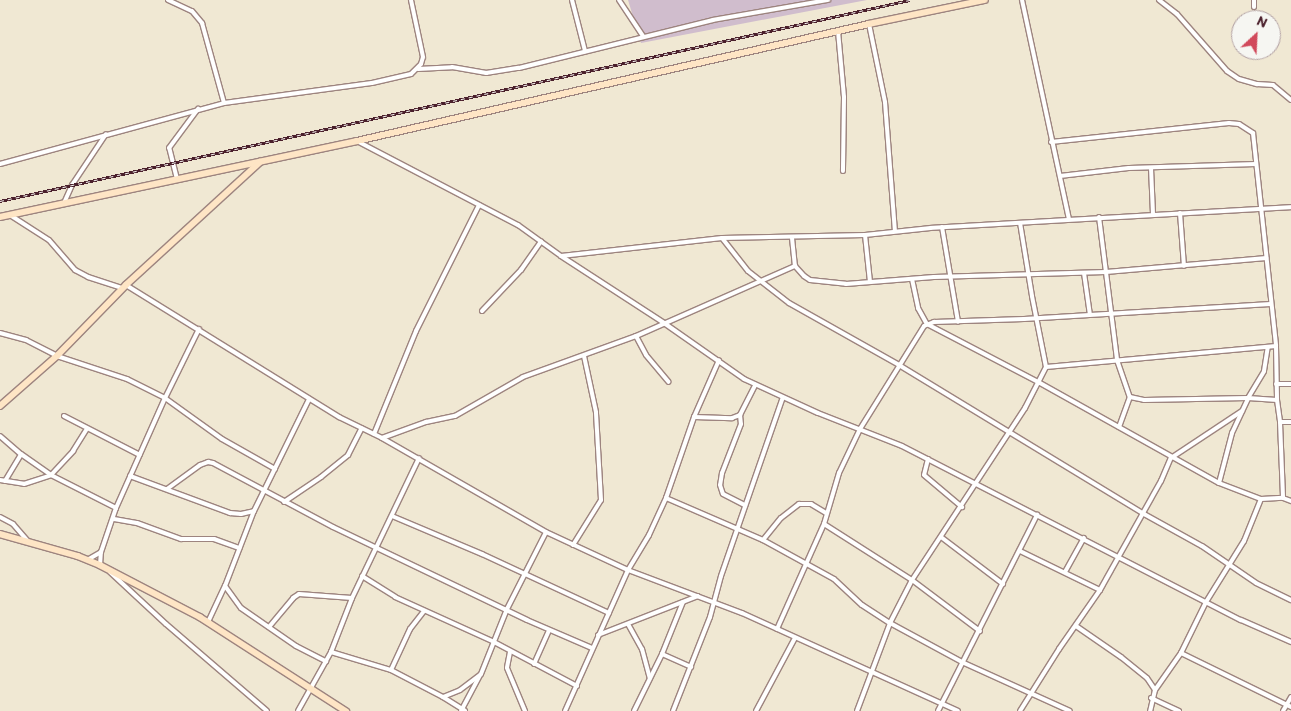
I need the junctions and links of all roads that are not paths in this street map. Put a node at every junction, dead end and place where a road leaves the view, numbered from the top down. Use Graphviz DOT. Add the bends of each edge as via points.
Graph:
graph roads {
  1 [pos="168,0"];
  2 [pos="411,0"];
  3 [pos="572,0"];
  4 [pos="619,0"];
  5 [pos="825,0"];
  6 [pos="985,0"];
  7 [pos="1022,0"];
  8 [pos="1159,0"];
  9 [pos="1254,0"];
  10 [pos="1254,7"];
  11 [pos="869,24"];
  12 [pos="838,31"];
  13 [pos="643,36"];
  14 [pos="585,51"];
  15 [pos="418,68"];
  16 [pos="1291,100"];
  17 [pos="224,103"];
  18 [pos="199,109"];
  19 [pos="106,134"];
  20 [pos="357,141"];
  21 [pos="1051,142"];
  22 [pos="262,161"];
  23 [pos="0,164"];
  24 [pos="1256,164"];
  25 [pos="1151,168"];
  26 [pos="843,171"];
  27 [pos="1060,176"];
  28 [pos="177,179"];
  29 [pos="64,203"];
  30 [pos="479,205"];
  31 [pos="1291,206"];
  32 [pos="1262,208"];
  33 [pos="1180,213"];
  34 [pos="1153,214"];
  35 [pos="10,215"];
  36 [pos="0,217"];
  37 [pos="1099,218"];
  38 [pos="1069,220"];
  39 [pos="1020,223"];
  40 [pos="942,227"];
  41 [pos="895,231"];
  42 [pos="865,235"];
  43 [pos="722,238"];
  44 [pos="792,238"];
  45 [pos="541,241"];
  46 [pos="561,256"];
  47 [pos="1266,258"];
  48 [pos="795,266"];
  49 [pos="1184,266"];
  50 [pos="1106,272"];
  51 [pos="1084,273"];
  52 [pos="1028,275"];
  53 [pos="951,277"];
  54 [pos="912,279"];
  55 [pos="759,281"];
  56 [pos="870,282"];
  57 [pos="124,287"];
  58 [pos="1271,304"];
  59 [pos="482,311"];
  60 [pos="1111,314"];
  61 [pos="1090,315"];
  62 [pos="1036,318"];
  63 [pos="958,322"];
  64 [pos="664,323"];
  65 [pos="927,324"];
  66 [pos="199,329"];
  67 [pos="0,333"];
  68 [pos="636,336"];
  69 [pos="1276,346"];
  70 [pos="1268,347"];
  71 [pos="57,356"];
  72 [pos="584,356"];
  73 [pos="719,360"];
  74 [pos="1117,360"];
  75 [pos="899,365"];
  76 [pos="1046,367"];
  77 [pos="669,382"];
  78 [pos="1040,383"];
  79 [pos="1276,384"];
  80 [pos="1291,384"];
  81 [pos="755,385"];
  82 [pos="783,397"];
  83 [pos="1130,397"];
  84 [pos="164,398"];
  85 [pos="1248,398"];
  86 [pos="309,399"];
  87 [pos="1276,400"];
  88 [pos="0,406"];
  89 [pos="1242,411"];
  90 [pos="64,416"];
  91 [pos="740,416"];
  92 [pos="694,417"];
  93 [pos="1280,422"];
  94 [pos="1291,422"];
  95 [pos="1119,427"];
  96 [pos="362,428"];
  97 [pos="87,429"];
  98 [pos="860,429"];
  99 [pos="1009,431"];
  100 [pos="374,434"];
  101 [pos="0,436"];
  102 [pos="382,438"];
  103 [pos="20,454"];
  104 [pos="140,454"];
  105 [pos="419,458"];
  106 [pos="1171,458"];
  107 [pos="928,459"];
  108 [pos="275,469"];
  109 [pos="52,475"];
  110 [pos="130,476"];
  111 [pos="0,480"];
  112 [pos="5,481"];
  113 [pos="976,483"];
  114 [pos="1218,483"];
  115 [pos="167,490"];
  116 [pos="265,492"];
  117 [pos="666,498"];
  118 [pos="1283,498"];
  119 [pos="1261,499"];
  120 [pos="1291,500"];
  121 [pos="284,502"];
  122 [pos="745,505"];
  123 [pos="962,507"];
  124 [pos="116,508"];
  125 [pos="254,512"];
  126 [pos="826,513"];
  127 [pos="1144,514"];
  128 [pos="1038,515"];
  129 [pos="392,516"];
  130 [pos="0,517"];
  131 [pos="114,519"];
  132 [pos="824,524"];
  133 [pos="738,530"];
  134 [pos="546,532"];
  135 [pos="0,534"];
  136 [pos="941,537"];
  137 [pos="1084,538"];
  138 [pos="763,540"];
  139 [pos="28,541"];
  140 [pos="573,545"];
  141 [pos="376,547"];
  142 [pos="239,548"];
  143 [pos="1020,551"];
  144 [pos="101,552"];
  145 [pos="1120,557"];
  146 [pos="89,559"];
  147 [pos="1230,564"];
  148 [pos="100,565"];
  149 [pos="807,565"];
  150 [pos="108,570"];
  151 [pos="628,570"];
  152 [pos="1065,572"];
  153 [pos="362,576"];
  154 [pos="524,576"];
  155 [pos="912,580"];
  156 [pos="1003,584"];
  157 [pos="225,586"];
  158 [pos="1100,590"];
  159 [pos="699,596"];
  160 [pos="352,598"];
  161 [pos="1291,600"];
  162 [pos="683,602"];
  163 [pos="1206,602"];
  164 [pos="714,603"];
  165 [pos="507,609"];
  166 [pos="424,611"];
  167 [pos="609,613"];
  168 [pos="208,622"];
  169 [pos="890,623"];
  170 [pos="628,624"];
  171 [pos="1076,626"];
  172 [pos="269,627"];
  173 [pos="777,629"];
  174 [pos="549,630"];
  175 [pos="980,631"];
  176 [pos="598,635"];
  177 [pos="795,638"];
  178 [pos="494,642"];
  179 [pos="1291,642"];
  180 [pos="592,648"];
  181 [pos="331,652"];
  182 [pos="510,652"];
  183 [pos="1181,653"];
  184 [pos="662,654"];
  185 [pos="326,661"];
  186 [pos="964,663"];
  187 [pos="534,664"];
  188 [pos="691,667"];
  189 [pos="391,670"];
  190 [pos="872,671"];
  191 [pos="482,674"];
  192 [pos="650,678"];
  193 [pos="577,686"];
  194 [pos="310,687"];
  195 [pos="1155,690"];
  196 [pos="1030,695"];
  197 [pos="443,697"];
  198 [pos="1291,697"];
  199 [pos="1151,698"];
  200 [pos="942,704"];
  201 [pos="1289,706"];
  202 [pos="463,710"];
  203 [pos="267,711"];
  204 [pos="298,711"];
  205 [pos="346,711"];
  206 [pos="525,711"];
  207 [pos="565,711"];
  208 [pos="634,711"];
  209 [pos="673,711"];
  210 [pos="756,711"];
  211 [pos="857,711"];
  212 [pos="938,711"];
  213 [pos="958,711"];
  214 [pos="1020,711"];
  215 [pos="1070,711"];
  216 [pos="1150,711"];
  217 [pos="1179,711"];
  218 [pos="1283,711"];
  1 -- 17 [label="street" via="192,11 202,23"];
  2 -- 15 [label="street" via="423,49"];
  3 -- 14 [label="street"];
  4 -- 13 [label="street"];
  5 -- 13 [label="street"];
  6 -- 11 [label="street"];
  7 -- 21 [label="street"];
  8 -- 16 [label="street" via="1177,14 1227,71 1238,79 1273,85"];
  9 -- 10 [label="street"];
  11 -- 12 [label="street"];
  11 -- 41 [label="street" via="885,102"];
  12 -- 20 [label="street"];
  12 -- 26 [label="street" via="844,98"];
  13 -- 14 [label="street"];
  14 -- 15 [label="street" via="486,73 452,67"];
  15 -- 17 [label="street" via="411,74 372,83"];
  17 -- 18 [label="street"];
  18 -- 19 [label="street"];
  18 -- 28 [label="street" via="169,148"];
  19 -- 23 [label="street"];
  19 -- 29 [label="street" via="72,185"];
  20 -- 22 [label="street"];
  20 -- 30 [label="street"];
  21 -- 24 [label="street" via="1240,124 1253,133"];
  21 -- 27 [label="street"];
  22 -- 28 [label="street"];
  22 -- 57 [label="street"];
  24 -- 25 [label="street"];
  24 -- 32 [label="street"];
  25 -- 27 [label="street"];
  25 -- 34 [label="street"];
  27 -- 38 [label="street"];
  28 -- 29 [label="street"];
  29 -- 35 [label="street"];
  30 -- 45 [label="street"];
  30 -- 100 [label="street" via="416,330"];
  31 -- 32 [label="street"];
  32 -- 33 [label="street"];
  32 -- 47 [label="street"];
  33 -- 34 [label="street"];
  33 -- 49 [label="street"];
  34 -- 37 [label="street"];
  35 -- 36 [label="street"];
  35 -- 57 [label="street" via="49,240 75,270"];
  37 -- 38 [label="street"];
  37 -- 50 [label="street"];
  38 -- 39 [label="street"];
  39 -- 40 [label="street"];
  39 -- 52 [label="street"];
  40 -- 41 [label="street"];
  40 -- 53 [label="street"];
  41 -- 42 [label="street"];
  42 -- 44 [label="street"];
  42 -- 56 [label="street"];
  43 -- 44 [label="street"];
  43 -- 46 [label="street"];
  43 -- 55 [label="street"];
  44 -- 48 [label="street"];
  45 -- 46 [label="street"];
  45 -- 59 [label="street" via="521,270"];
  46 -- 64 [label="street"];
  47 -- 49 [label="street"];
  47 -- 58 [label="street"];
  48 -- 55 [label="street"];
  48 -- 56 [label="street" via="810,280 846,284"];
  49 -- 50 [label="street"];
  50 -- 51 [label="street"];
  50 -- 60 [label="street"];
  51 -- 52 [label="street"];
  51 -- 61 [label="street"];
  52 -- 53 [label="street"];
  52 -- 62 [label="street"];
  53 -- 54 [label="street"];
  53 -- 63 [label="street"];
  54 -- 56 [label="street"];
  54 -- 65 [label="street" via="918,308"];
  55 -- 64 [label="street"];
  55 -- 75 [label="street" via="798,308"];
  57 -- 66 [label="street"];
  57 -- 71 [label="street"];
  58 -- 60 [label="street"];
  58 -- 69 [label="street"];
  60 -- 61 [label="street"];
  60 -- 74 [label="street"];
  61 -- 62 [label="street"];
  62 -- 63 [label="street"];
  62 -- 76 [label="street"];
  63 -- 65 [label="street"];
  64 -- 68 [label="street"];
  64 -- 73 [label="street"];
  65 -- 75 [label="street"];
  65 -- 78 [label="street"];
  66 -- 84 [label="street"];
  66 -- 86 [label="street"];
  67 -- 71 [label="street" via="26,340"];
  68 -- 72 [label="street"];
  68 -- 77 [label="street" via="646,355"];
  69 -- 70 [label="street"];
  69 -- 79 [label="street"];
  70 -- 74 [label="street"];
  70 -- 85 [label="street" via="1262,379"];
  71 -- 84 [label="street" via="107,371"];
  71 -- 88 [label="street"];
  72 -- 102 [label="street" via="523,377 455,416 426,422"];
  72 -- 140 [label="street" via="596,412 600,500"];
  73 -- 81 [label="street"];
  73 -- 92 [label="street"];
  74 -- 76 [label="street"];
  74 -- 83 [label="street"];
  75 -- 98 [label="street"];
  75 -- 99 [label="street"];
  76 -- 78 [label="street"];
  78 -- 95 [label="street"];
  78 -- 99 [label="street"];
  79 -- 80 [label="street"];
  79 -- 87 [label="street"];
  81 -- 82 [label="street"];
  81 -- 91 [label="street"];
  82 -- 98 [label="street"];
  82 -- 122 [label="street"];
  83 -- 85 [label="street" via="1144,400"];
  83 -- 95 [label="street"];
  84 -- 104 [label="street"];
  84 -- 108 [label="street" via="222,439"];
  85 -- 87 [label="street"];
  85 -- 89 [label="street"];
  86 -- 96 [label="street"];
  86 -- 108 [label="street"];
  87 -- 93 [label="street"];
  89 -- 106 [label="street"];
  89 -- 114 [label="street" via="1232,433"];
  90 -- 97 [label="street"];
  91 -- 92 [label="street"];
  91 -- 122 [label="street" via="742,424 720,485 723,494"];
  92 -- 117 [label="street"];
  93 -- 94 [label="street"];
  93 -- 118 [label="street"];
  95 -- 106 [label="street"];
  96 -- 100 [label="street"];
  96 -- 121 [label="street" via="348,454"];
  97 -- 104 [label="street"];
  97 -- 109 [label="street"];
  98 -- 107 [label="street"];
  98 -- 126 [label="street" via="839,473"];
  99 -- 113 [label="street"];
  99 -- 127 [label="street"];
  100 -- 102 [label="street"];
  101 -- 103 [label="street"];
  102 -- 105 [label="street"];
  103 -- 109 [label="street"];
  103 -- 112 [label="street"];
  104 -- 110 [label="street"];
  105 -- 129 [label="street"];
  105 -- 134 [label="street"];
  106 -- 114 [label="street"];
  106 -- 127 [label="street"];
  107 -- 113 [label="street"];
  107 -- 123 [label="street" via="924,475"];
  108 -- 116 [label="street"];
  109 -- 112 [label="street" via="27,484"];
  109 -- 124 [label="street"];
  110 -- 115 [label="street"];
  110 -- 124 [label="street"];
  111 -- 112 [label="street"];
  113 -- 123 [label="street"];
  113 -- 128 [label="street"];
  114 -- 119 [label="street"];
  115 -- 116 [label="street" via="208,462"];
  115 -- 125 [label="street" via="230,513"];
  116 -- 121 [label="street"];
  116 -- 125 [label="street"];
  117 -- 133 [label="street"];
  117 -- 151 [label="street" via="650,535"];
  118 -- 119 [label="street"];
  118 -- 120 [label="street"];
  119 -- 147 [label="street" via="1244,541"];
  121 -- 141 [label="street"];
  122 -- 133 [label="street"];
  123 -- 136 [label="street"];
  124 -- 131 [label="street"];
  125 -- 142 [label="street"];
  126 -- 132 [label="street"];
  126 -- 138 [label="street" via="811,504 799,504 781,518"];
  127 -- 145 [label="street"];
  127 -- 147 [label="street"];
  128 -- 137 [label="street"];
  128 -- 143 [label="street"];
  129 -- 141 [label="street"];
  129 -- 154 [label="street" via="482,554"];
  130 -- 139 [label="street" via="13,524"];
  131 -- 142 [label="street" via="137,523 181,539 214,539"];
  131 -- 144 [label="street"];
  132 -- 149 [label="street"];
  132 -- 155 [label="street"];
  133 -- 138 [label="street"];
  133 -- 164 [label="street"];
  134 -- 140 [label="street"];
  134 -- 154 [label="street"];
  135 -- 139 [label="street"];
  136 -- 155 [label="street"];
  136 -- 156 [label="street"];
  137 -- 145 [label="street"];
  137 -- 152 [label="street"];
  138 -- 149 [label="street"];
  139 -- 146 [label="street"];
  140 -- 151 [label="street"];
  141 -- 153 [label="street"];
  141 -- 165 [label="street"];
  142 -- 157 [label="street"];
  143 -- 152 [label="street"];
  143 -- 156 [label="street"];
  144 -- 146 [label="street"];
  144 -- 148 [label="street"];
  145 -- 158 [label="street"];
  145 -- 163 [label="street"];
  146 -- 148 [label="street"];
  147 -- 161 [label="street" via="1256,583"];
  147 -- 163 [label="street"];
  148 -- 150 [label="street"];
  149 -- 169 [label="street" via="834,579 862,605"];
  149 -- 173 [label="street"];
  150 -- 168 [label="street"];
  150 -- 203 [label="street"];
  151 -- 159 [label="street"];
  151 -- 167 [label="street"];
  152 -- 158 [label="street"];
  153 -- 160 [label="street"];
  153 -- 166 [label="street"];
  154 -- 165 [label="street"];
  154 -- 167 [label="street"];
  155 -- 169 [label="street"];
  155 -- 175 [label="street"];
  156 -- 175 [label="street"];
  157 -- 168 [label="street"];
  157 -- 172 [label="street" via="241,608"];
  158 -- 171 [label="street"];
  159 -- 162 [label="street"];
  159 -- 164 [label="street"];
  160 -- 172 [label="street" via="299,594"];
  160 -- 181 [label="street"];
  162 -- 170 [label="street"];
  162 -- 184 [label="street"];
  163 -- 179 [label="street"];
  163 -- 183 [label="street"];
  164 -- 173 [label="street"];
  164 -- 188 [label="street"];
  165 -- 174 [label="street"];
  165 -- 178 [label="street"];
  166 -- 178 [label="street"];
  166 -- 189 [label="street" via="410,629"];
  167 -- 176 [label="street"];
  168 -- 194 [label="street"];
  169 -- 186 [label="street"];
  169 -- 190 [label="street"];
  170 -- 176 [label="street"];
  170 -- 192 [label="street" via="642,649"];
  171 -- 195 [label="street" via="1147,678"];
  171 -- 196 [label="street"];
  172 -- 185 [label="street"];
  173 -- 177 [label="street"];
  174 -- 180 [label="street"];
  174 -- 187 [label="street"];
  175 -- 186 [label="street"];
  176 -- 180 [label="street"];
  177 -- 190 [label="street"];
  177 -- 210 [label="street"];
  178 -- 182 [label="street"];
  178 -- 191 [label="street"];
  180 -- 193 [label="street"];
  181 -- 185 [label="street"];
  181 -- 189 [label="street"];
  182 -- 187 [label="street"];
  182 -- 206 [label="street" via="507,668"];
  183 -- 195 [label="street"];
  183 -- 201 [label="street"];
  184 -- 188 [label="street"];
  184 -- 192 [label="street"];
  185 -- 194 [label="street"];
  186 -- 196 [label="street"];
  186 -- 200 [label="street"];
  187 -- 193 [label="street"];
  188 -- 209 [label="street"];
  189 -- 197 [label="street"];
  190 -- 200 [label="street"];
  190 -- 211 [label="street"];
  191 -- 197 [label="street" via="467,686"];
  191 -- 202 [label="street"];
  192 -- 208 [label="street"];
  193 -- 207 [label="street"];
  194 -- 204 [label="street"];
  194 -- 205 [label="street"];
  195 -- 199 [label="street"];
  196 -- 214 [label="street"];
  196 -- 215 [label="street"];
  197 -- 202 [label="street"];
  198 -- 201 [label="street"];
  199 -- 216 [label="street"];
  199 -- 217 [label="street"];
  200 -- 212 [label="street"];
  200 -- 213 [label="street"];
  201 -- 218 [label="street"];
}
